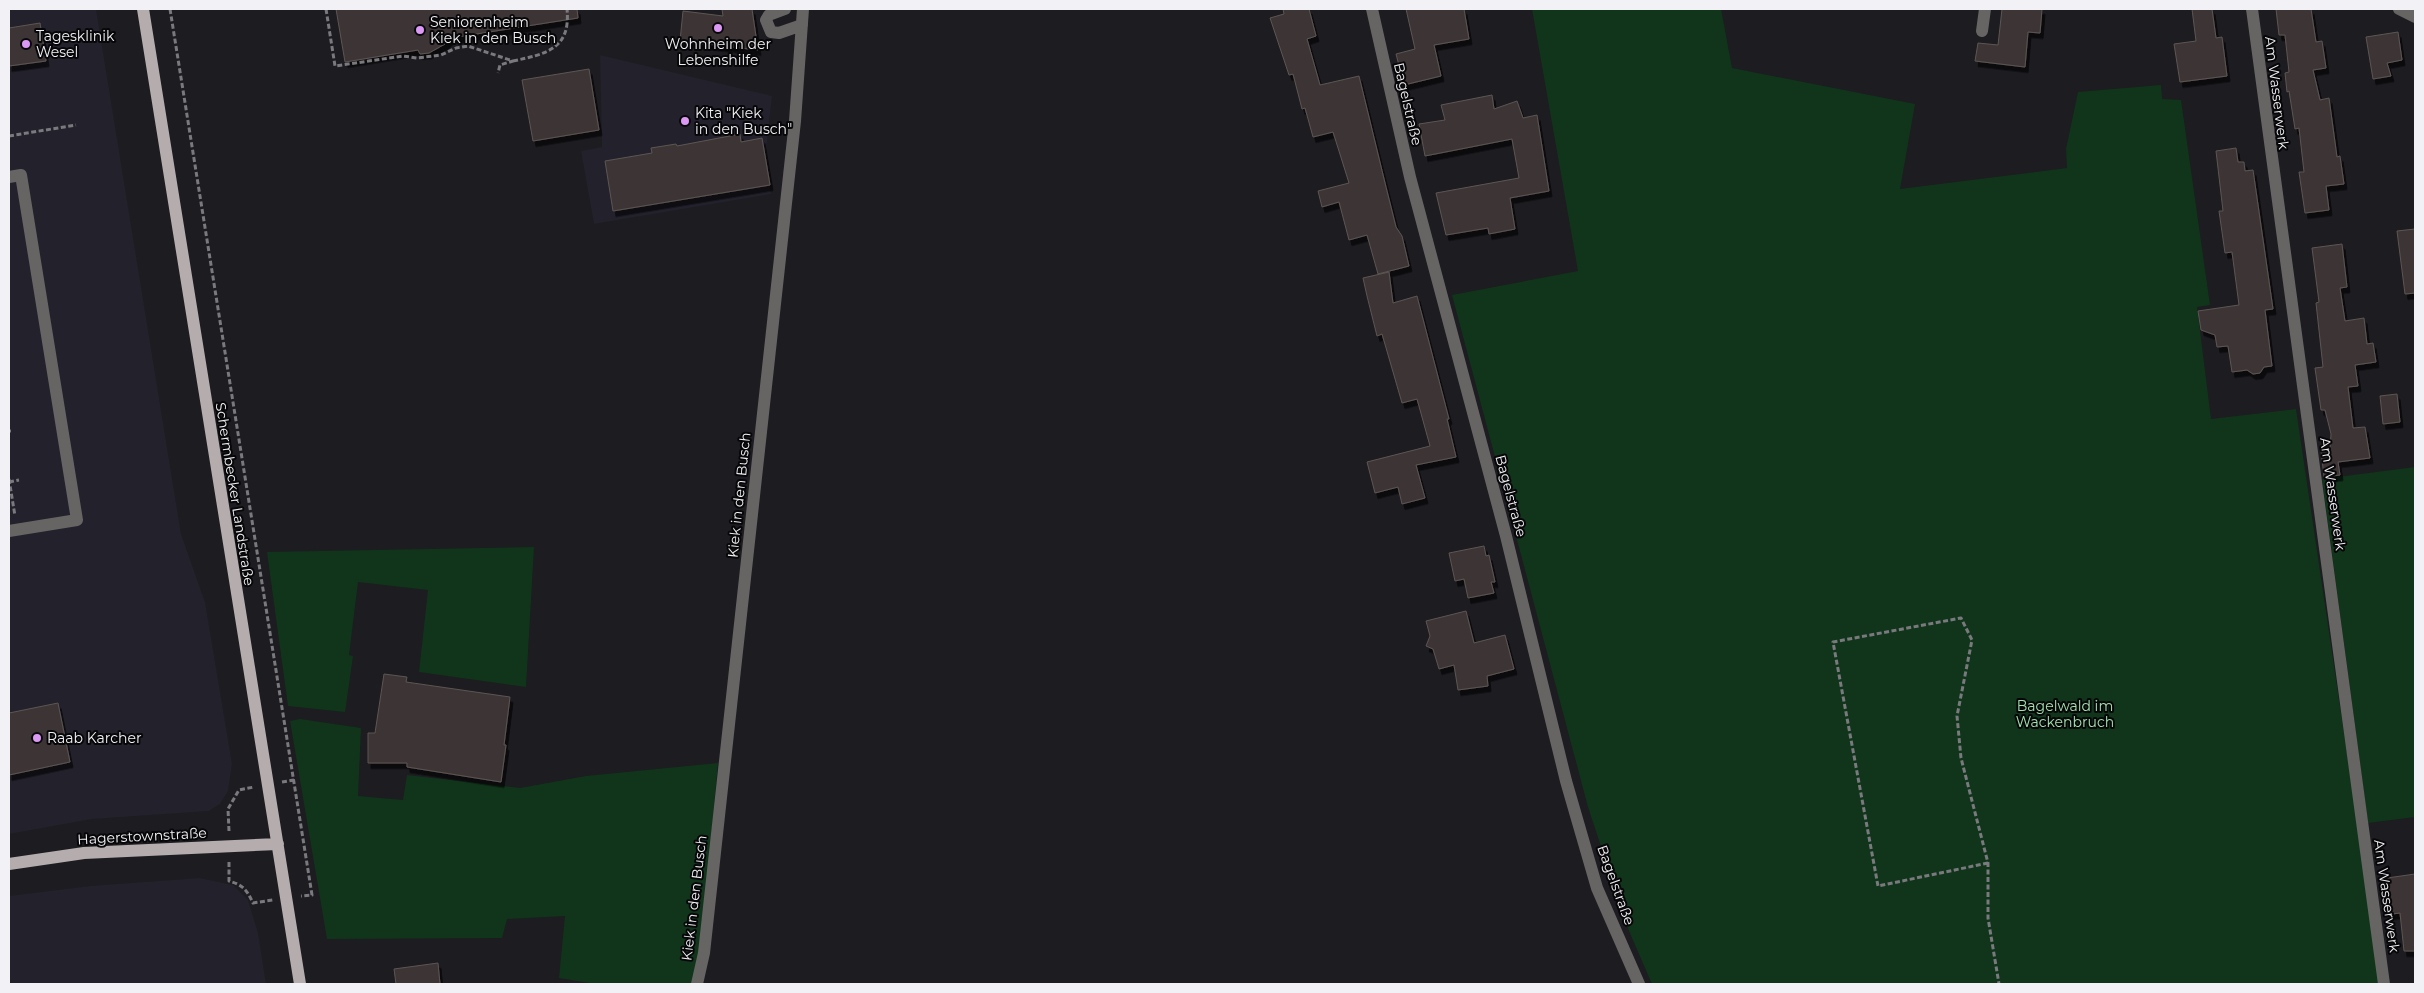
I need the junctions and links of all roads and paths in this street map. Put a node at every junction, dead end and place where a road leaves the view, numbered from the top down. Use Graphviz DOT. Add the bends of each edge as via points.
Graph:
graph roads {
  1 [pos="143,9"];
  2 [pos="170,9"];
  3 [pos="326,9"];
  4 [pos="568,9"];
  5 [pos="785,9"];
  6 [pos="803,9"];
  7 [pos="1372,9"];
  8 [pos="1985,9"];
  9 [pos="2252,9"];
  10 [pos="2399,9"];
  11 [pos="2415,16"];
  12 [pos="802,25"];
  13 [pos="1982,31"];
  14 [pos="513,61"];
  15 [pos="498,73"];
  16 [pos="76,125"];
  17 [pos="9,136"];
  18 [pos="9,177"];
  19 [pos="9,480"];
  20 [pos="19,480"];
  21 [pos="13,531"];
  22 [pos="294,780"];
  23 [pos="278,844"];
  24 [pos="1988,863"];
  25 [pos="9,864"];
  26 [pos="300,984"];
  27 [pos="697,984"];
  28 [pos="1640,984"];
  29 [pos="1999,984"];
  30 [pos="2384,984"];
  1 -- 23 [label="main road, Schermbecker Landstraße"];
  2 -- 22 [label="path"];
  3 -- 14 [label="path" via="335,66 403,56 441,55 464,46"];
  4 -- 14 [label="path" via="566,32 560,43 540,55"];
  5 -- 12 [label="street" via="769,15 766,20 770,32 779,33"];
  6 -- 12 [label="street, Kiek in den Busch"];
  7 -- 28 [label="street, Bagelstraße" via="1410,177 1506,536 1566,781 1598,888"];
  8 -- 13 [label="street"];
  9 -- 30 [label="street, Am Wasserwerk"];
  10 -- 11 [label="street"];
  12 -- 27 [label="street, Kiek in den Busch" via="795,121 707,933"];
  14 -- 15 [label="path" via="500,65"];
  16 -- 17 [label="path"];
  18 -- 21 [label="street" via="21,175 76,520"];
  19 -- 20 [label="path"];
  19 -- 21 [label="path"];
  23 -- 25 [label="main road, Hagerstownstraße" via="84,853"];
  23 -- 26 [label="main road, Schermbecker Landstraße"];
  24 -- 24 [label="path" via="1962,758 1957,716 1972,640 1962,618 1833,642 1878,886"];
  24 -- 29 [label="path" via="1988,918"];
}
